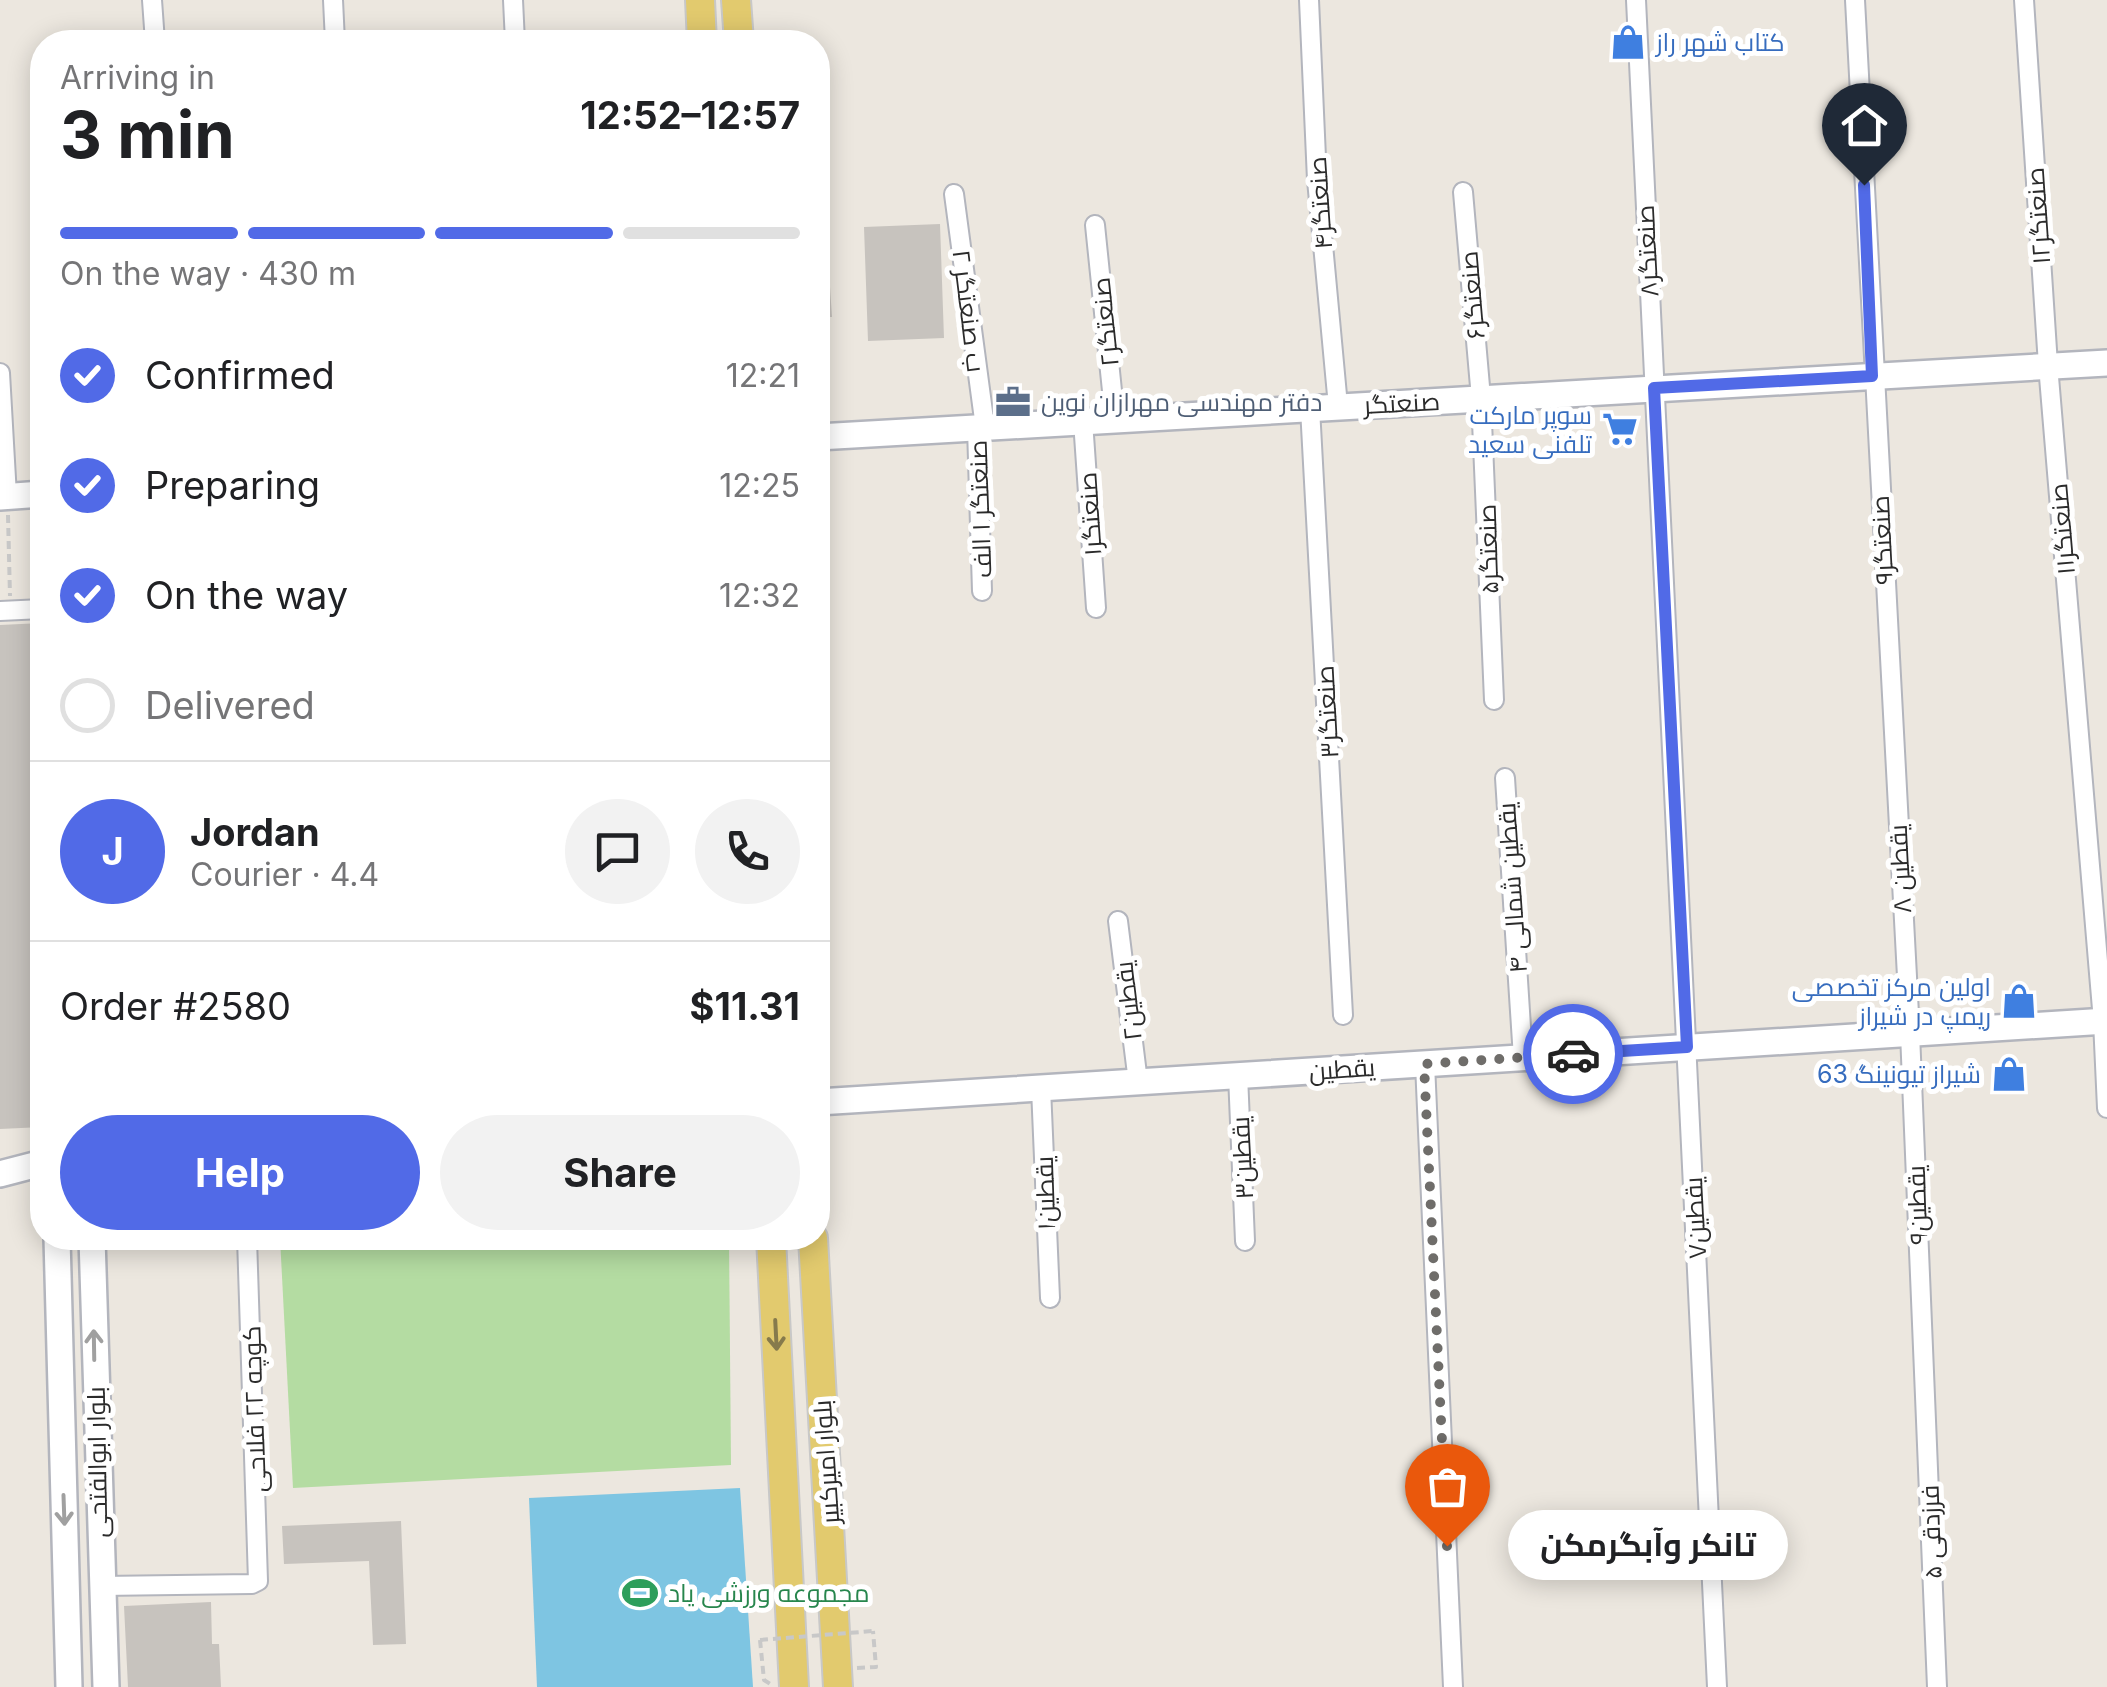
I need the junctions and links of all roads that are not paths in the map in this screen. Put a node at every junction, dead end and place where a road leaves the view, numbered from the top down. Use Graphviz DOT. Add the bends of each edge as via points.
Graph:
graph roads {
  1 [pos="152,0"];
  2 [pos="332,0"];
  3 [pos="513,0"];
  4 [pos="700,0"];
  5 [pos="736,0"];
  6 [pos="1309,0"];
  7 [pos="1636,0"];
  8 [pos="1855,0"];
  9 [pos="2024,0"];
  10 [pos="154,30"];
  11 [pos="334,30"];
  12 [pos="514,30"];
  13 [pos="701,30"];
  14 [pos="737,30"];
  15 [pos="1462,192"];
  16 [pos="954,194"];
  17 [pos="1095,225"];
  18 [pos="2107,362"];
  19 [pos="2048,365"];
  20 [pos="0,373"];
  21 [pos="1872,376"];
  22 [pos="1654,388"];
  23 [pos="1481,398"];
  24 [pos="1338,406"];
  25 [pos="1310,408"];
  26 [pos="1116,420"];
  27 [pos="1083,422"];
  28 [pos="981,428"];
  29 [pos="830,436"];
  30 [pos="30,495"];
  31 [pos="3,496"];
  32 [pos="982,591"];
  33 [pos="1096,608"];
  34 [pos="1669,694"];
  35 [pos="1494,700"];
  36 [pos="1891,704"];
  37 [pos="1505,778"];
  38 [pos="1118,922"];
  39 [pos="1343,1015"];
  40 [pos="2105,1021"];
  41 [pos="1910,1033"];
  42 [pos="1687,1047"];
  43 [pos="1523,1058"];
  44 [pos="1424,1064"];
  45 [pos="1238,1075"];
  46 [pos="1138,1082"];
  47 [pos="1040,1088"];
  48 [pos="830,1101"];
  49 [pos="2107,1108"];
  50 [pos="30,1166"];
  51 [pos="0,1174"];
  52 [pos="1245,1241"];
  53 [pos="57,1250"];
  54 [pos="92,1250"];
  55 [pos="247,1250"];
  56 [pos="772,1250"];
  57 [pos="813,1250"];
  58 [pos="1050,1298"];
  59 [pos="1924,1377"];
  60 [pos="97,1464"];
  61 [pos="62,1465"];
  62 [pos="101,1586"];
  63 [pos="839,1684"];
  64 [pos="69,1687"];
  65 [pos="106,1687"];
  66 [pos="794,1687"];
  67 [pos="1453,1687"];
  68 [pos="1717,1687"];
  69 [pos="1937,1687"];
  1 -- 10 [label="street"];
  2 -- 11 [label="street"];
  3 -- 12 [label="street"];
  4 -- 13 [label="main road"];
  5 -- 14 [label="main road"];
  6 -- 24 [label="street, صنعتگر۴"];
  7 -- 22 [label="street, صنعتگر۸"];
  8 -- 21 [label="street, صنعتگر۹"];
  9 -- 19 [label="street, صنعتگر۱۲"];
  15 -- 23 [label="street, صنعتگر۶"];
  16 -- 28 [label="street, ۲ ب صنعتگر"];
  17 -- 26 [label="street, صنعتگر۲"];
  18 -- 19 [label="street, صنعتگر"];
  19 -- 21 [label="street, صنعتگر"];
  19 -- 40 [label="street, صنعتگر۱۱"];
  20 -- 31 [label="street"];
  21 -- 22 [label="street, صنعتگر"];
  21 -- 36 [label="street, صنعتگر۹"];
  22 -- 23 [label="street, صنعتگر"];
  22 -- 34 [label="street, صنعتگر۸"];
  23 -- 24 [label="street, صنعتگر"];
  23 -- 35 [label="street, صنعتگر۵"];
  24 -- 25 [label="street, صنعتگر"];
  25 -- 26 [label="street, صنعتگر"];
  25 -- 39 [label="street, صنعتگر۳"];
  26 -- 27 [label="street, صنعتگر"];
  27 -- 28 [label="street, صنعتگر"];
  27 -- 33 [label="street, صنعتگر۱"];
  28 -- 29 [label="street, صنعتگر"];
  28 -- 32 [label="street, صنعتگر ۱ الف"];
  30 -- 31 [label="street"];
  34 -- 42 [label="street, یقطین۷"];
  36 -- 41 [label="street, یقطین ۸"];
  37 -- 43 [label="street, یقطین شمالی ۴"];
  38 -- 46 [label="street, یقطین۲"];
  40 -- 41 [label="street, یقطین"];
  40 -- 49 [label="street, صنعتگر۱۱"];
  41 -- 42 [label="street, یقطین"];
  41 -- 59 [label="street, یقطین۹"];
  42 -- 43 [label="street, یقطین"];
  42 -- 68 [label="street, یقطین۷"];
  43 -- 44 [label="street, یقطین"];
  44 -- 45 [label="street, یقطین"];
  44 -- 67 [label="street"];
  45 -- 46 [label="street, یقطین"];
  45 -- 52 [label="street, یقطین۳"];
  46 -- 47 [label="street, یقطین"];
  47 -- 48 [label="street, یقطین"];
  47 -- 58 [label="street, یقطین۱"];
  50 -- 51 [label="street"];
  53 -- 61 [label="street, بلوار ابوالفتحی"];
  60 -- 54 [label="street, بلوار ابوالفتحی, one-way"];
  55 -- 62 [label="street, کوچه ۲۲ فلاحی" via="258,1581"];
  56 -- 66 [label="main road, بلوار امیرکبیر, one-way"];
  57 -- 63 [label="main road, بلوار امیرکبیر"];
  59 -- 69 [label="street, فرزدقی ۵"];
  60 -- 61 [label="street"];
  60 -- 62 [label="street, بلوار ابوالفتحی"];
  61 -- 64 [label="street, بلوار ابوالفتحی, one-way"];
  62 -- 65 [label="street, بلوار ابوالفتحی"];
}
